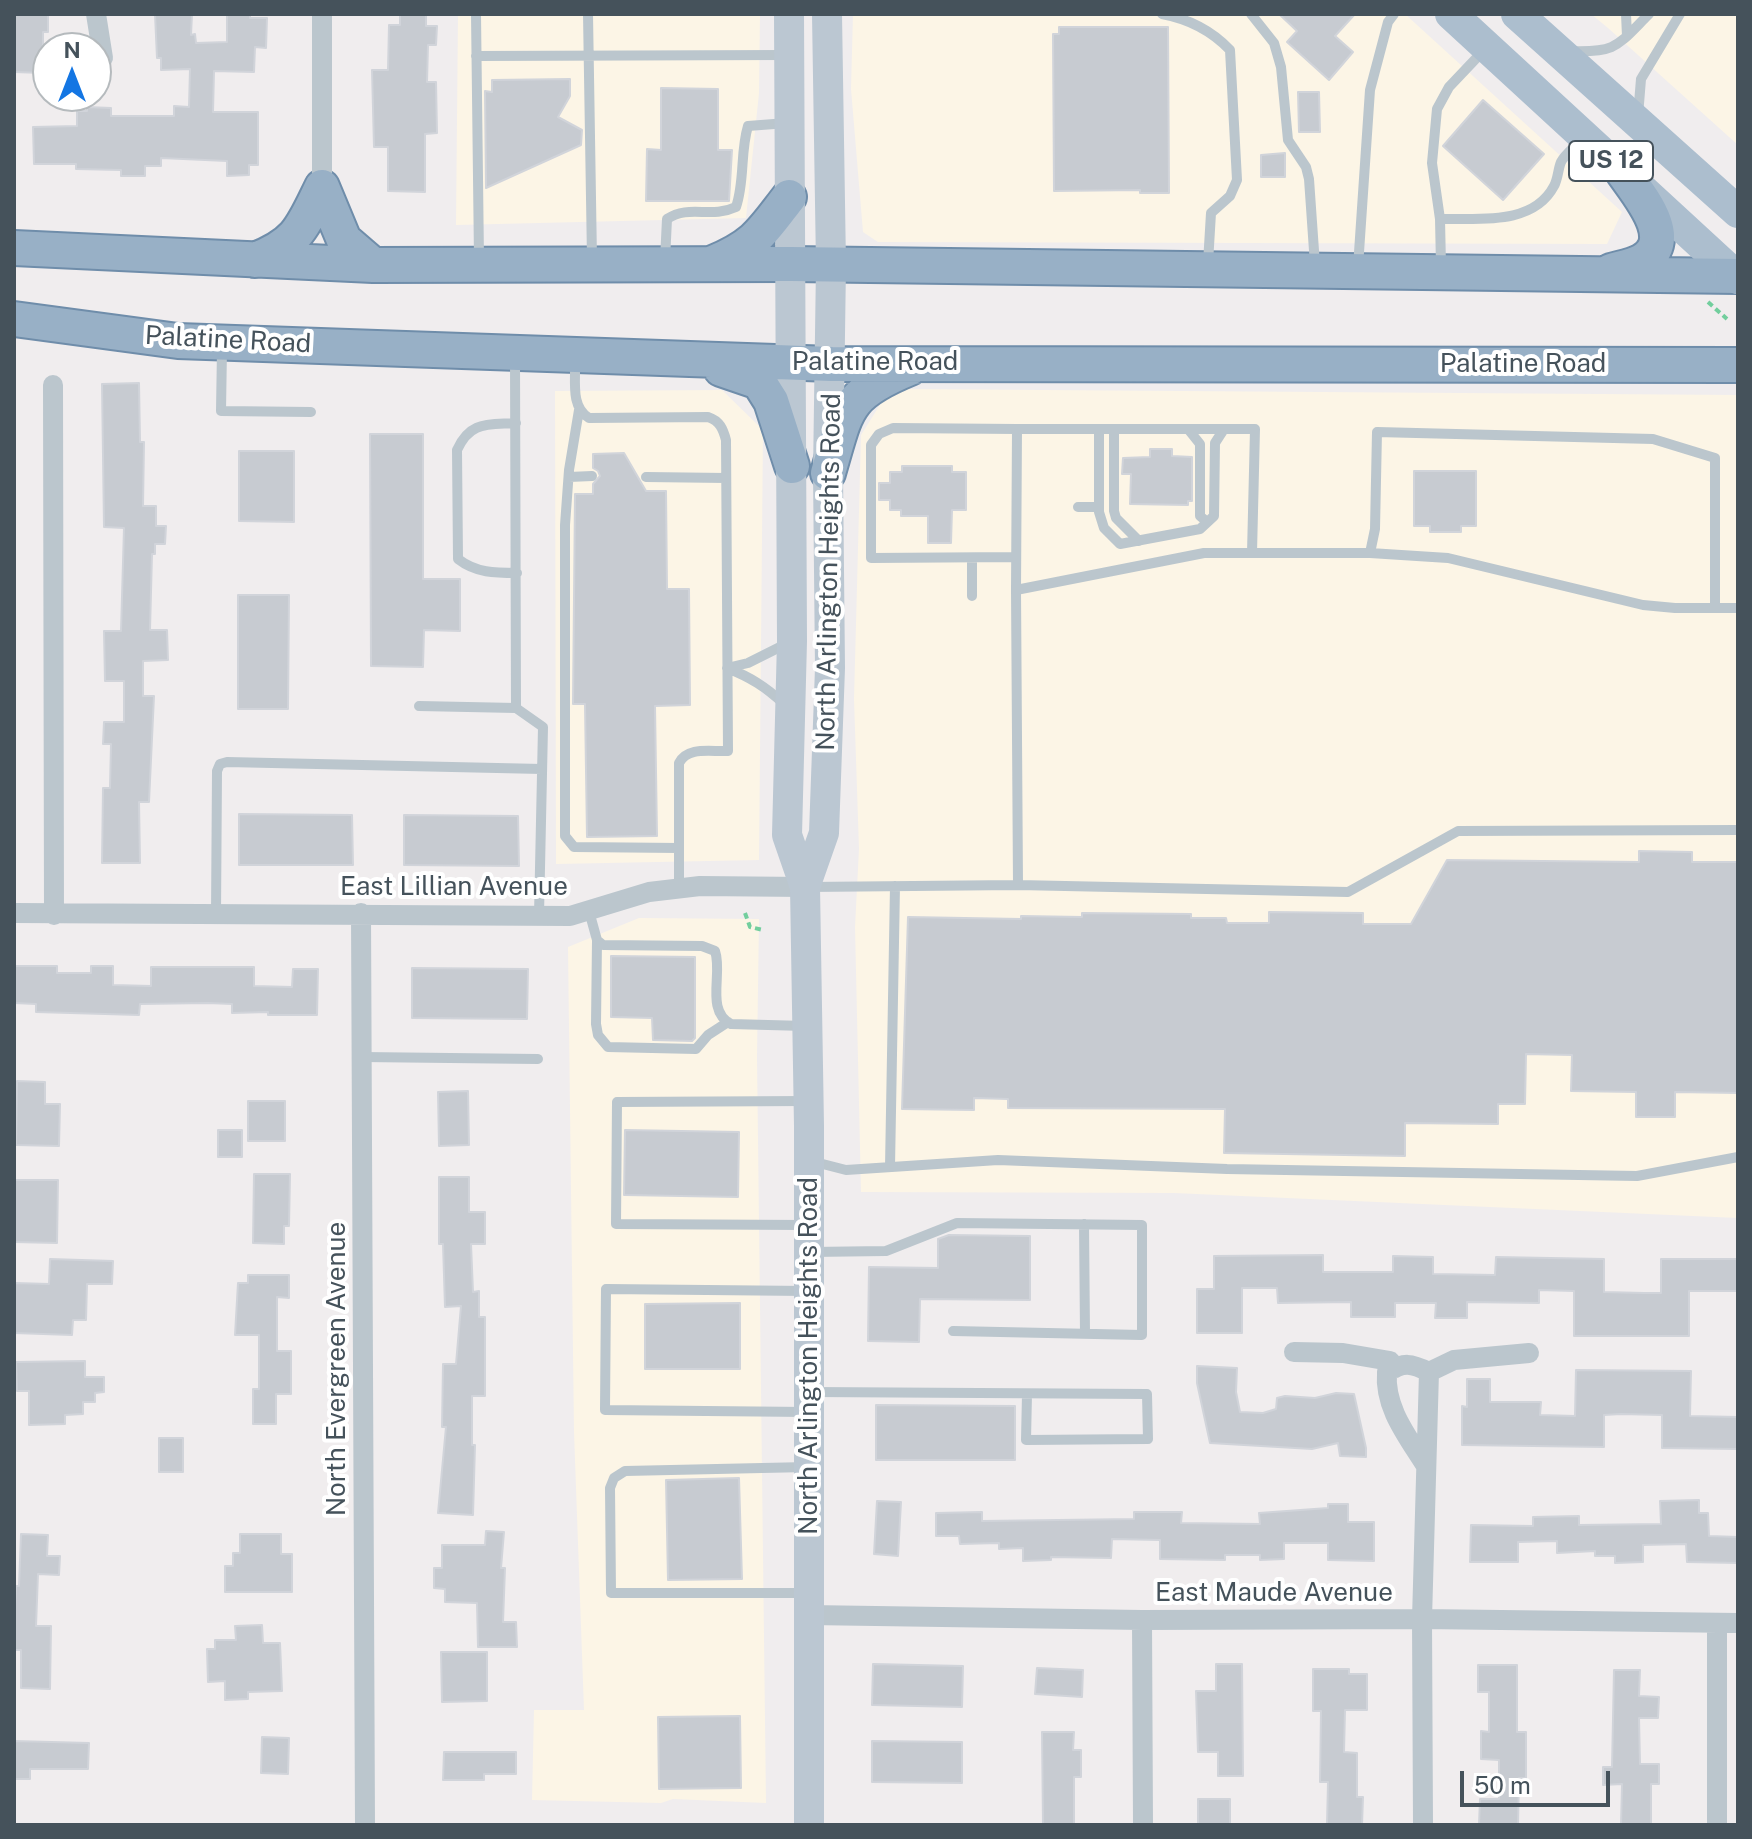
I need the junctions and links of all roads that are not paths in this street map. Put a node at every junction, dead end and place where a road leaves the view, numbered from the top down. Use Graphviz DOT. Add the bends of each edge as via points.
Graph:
graph roads {
  1 [pos="322,14"];
  2 [pos="476,14"];
  3 [pos="588,14"];
  4 [pos="789,14"];
  5 [pos="827,14"];
  6 [pos="1162,14"];
  7 [pos="1251,14"];
  8 [pos="1394,14"];
  9 [pos="1451,14"];
  10 [pos="1517,14"];
  11 [pos="1626,14"];
  12 [pos="1649,14"];
  13 [pos="1680,14"];
  14 [pos="1627,36"];
  15 [pos="1487,47"];
  16 [pos="1558,50"];
  17 [pos="790,55"];
  18 [pos="476,56"];
  19 [pos="590,56"];
  20 [pos="1638,122"];
  21 [pos="789,123"];
  22 [pos="1584,137"];
  23 [pos="1623,172"];
  24 [pos="322,187"];
  25 [pos="789,197"];
  26 [pos="1738,212"];
  27 [pos="1440,219"];
  28 [pos="14,234"];
  29 [pos="14,248"];
  30 [pos="171,256"];
  31 [pos="254,260"];
  32 [pos="665,264"];
  33 [pos="710,264"];
  34 [pos="791,264"];
  35 [pos="373,265"];
  36 [pos="479,265"];
  37 [pos="592,265"];
  38 [pos="831,265"];
  39 [pos="1207,269"];
  40 [pos="1315,271"];
  41 [pos="1358,271"];
  42 [pos="1442,272"];
  43 [pos="1599,274"];
  44 [pos="1737,277"];
  45 [pos="14,319"];
  46 [pos="14,338"];
  47 [pos="178,341"];
  48 [pos="222,343"];
  49 [pos="515,352"];
  50 [pos="575,354"];
  51 [pos="690,358"];
  52 [pos="791,362"];
  53 [pos="922,363"];
  54 [pos="832,364"];
  55 [pos="1738,365"];
  56 [pos="53,385"];
  57 [pos="579,410"];
  58 [pos="311,412"];
  59 [pos="516,423"];
  60 [pos="1017,429"];
  61 [pos="1099,429"];
  62 [pos="1114,429"];
  63 [pos="1188,429"];
  64 [pos="1224,429"];
  65 [pos="792,466"];
  66 [pos="828,473"];
  67 [pos="592,476"];
  68 [pos="569,477"];
  69 [pos="646,477"];
  70 [pos="726,478"];
  71 [pos="1078,507"];
  72 [pos="1099,507"];
  73 [pos="1206,521"];
  74 [pos="1139,541"];
  75 [pos="1252,553"];
  76 [pos="1370,553"];
  77 [pos="1016,557"];
  78 [pos="972,558"];
  79 [pos="517,573"];
  80 [pos="1016,590"];
  81 [pos="972,596"];
  82 [pos="1715,608"];
  83 [pos="1738,608"];
  84 [pos="792,641"];
  85 [pos="727,668"];
  86 [pos="419,706"];
  87 [pos="516,708"];
  88 [pos="790,710"];
  89 [pos="542,769"];
  90 [pos="1738,830"];
  91 [pos="679,848"];
  92 [pos="1018,885"];
  93 [pos="895,886"];
  94 [pos="805,887"];
  95 [pos="679,888"];
  96 [pos="589,911"];
  97 [pos="14,913"];
  98 [pos="361,913"];
  99 [pos="54,915"];
  100 [pos="206,915"];
  101 [pos="539,915"];
  102 [pos="597,940"];
  103 [pos="728,1022"];
  104 [pos="807,1027"];
  105 [pos="362,1057"];
  106 [pos="538,1059"];
  107 [pos="808,1100"];
  108 [pos="1738,1157"];
  109 [pos="809,1160"];
  110 [pos="890,1167"];
  111 [pos="1084,1224"];
  112 [pos="809,1239"];
  113 [pos="809,1291"];
  114 [pos="953,1331"];
  115 [pos="1085,1334"];
  116 [pos="1294,1352"];
  117 [pos="1529,1353"];
  118 [pos="1395,1368"];
  119 [pos="1429,1372"];
  120 [pos="1027,1394"];
  121 [pos="809,1402"];
  122 [pos="1426,1466"];
  123 [pos="810,1467"];
  124 [pos="810,1604"];
  125 [pos="1422,1619"];
  126 [pos="1142,1620"];
  127 [pos="1717,1623"];
  128 [pos="1738,1623"];
  129 [pos="365,1825"];
  130 [pos="809,1825"];
  131 [pos="1143,1825"];
  132 [pos="1423,1825"];
  133 [pos="1717,1825"];
  1 -- 24 [label="street"];
  2 -- 18 [label="lane"];
  3 -- 19 [label="lane"];
  4 -- 17 [label="main road, North Arlington Heights Road"];
  5 -- 38 [label="main road, North Arlington Heights Road"];
  6 -- 39 [label="lane" via="1188,19 1230,50 1237,180 1230,196 1211,213"];
  7 -- 40 [label="lane" via="1268,32 1278,54 1288,140 1309,179"];
  8 -- 41 [label="lane" via="1370,90"];
  9 -- 15 [label="main road, US 12"];
  10 -- 16 [label="main road, US 12"];
  11 -- 14 [label="lane"];
  12 -- 14 [label="lane"];
  13 -- 20 [label="lane" via="1641,79"];
  14 -- 16 [label="lane" via="1605,51"];
  15 -- 22 [label="main road, US 12"];
  15 -- 27 [label="lane" via="1449,87 1437,109 1432,163"];
  16 -- 20 [label="main road, US 12"];
  17 -- 19 [label="lane"];
  17 -- 21 [label="main road, North Arlington Heights Road"];
  18 -- 19 [label="lane"];
  18 -- 36 [label="lane"];
  19 -- 37 [label="lane"];
  20 -- 26 [label="main road, US 12"];
  21 -- 25 [label="main road, North Arlington Heights Road"];
  21 -- 32 [label="lane" via="748,126 736,207 723,213 678,211 667,219"];
  22 -- 23 [label="main road, US 12"];
  22 -- 27 [label="lane" via="1562,160 1554,187 1537,207 1504,217"];
  23 -- 43 [label="highway" via="1654,218 1654,247 1640,262"];
  23 -- 44 [label="main road, US 12"];
  24 -- 31 [label="highway" via="282,250"];
  24 -- 35 [label="highway" via="344,240"];
  25 -- 33 [label="highway" via="762,234 736,254"];
  25 -- 34 [label="main road, North Arlington Heights Road"];
  27 -- 42 [label="lane"];
  28 -- 30 [label="highway"];
  29 -- 30 [label="highway"];
  30 -- 31 [label="highway"];
  31 -- 35 [label="highway"];
  32 -- 33 [label="highway"];
  32 -- 37 [label="highway"];
  33 -- 34 [label="highway"];
  34 -- 38 [label="highway"];
  34 -- 52 [label="main road, North Arlington Heights Road"];
  35 -- 36 [label="highway"];
  36 -- 37 [label="highway"];
  38 -- 39 [label="highway"];
  38 -- 54 [label="main road, North Arlington Heights Road"];
  39 -- 40 [label="highway"];
  40 -- 41 [label="highway"];
  41 -- 42 [label="highway"];
  42 -- 43 [label="highway"];
  43 -- 44 [label="highway"];
  45 -- 47 [label="highway, Palatine Road"];
  46 -- 47 [label="highway"];
  47 -- 48 [label="highway, Palatine Road"];
  48 -- 49 [label="highway, Palatine Road"];
  48 -- 58 [label="lane" via="221,411"];
  49 -- 50 [label="highway, Palatine Road"];
  49 -- 59 [label="lane"];
  50 -- 51 [label="highway, Palatine Road"];
  50 -- 57 [label="lane"];
  51 -- 52 [label="highway, Palatine Road"];
  51 -- 65 [label="highway" via="759,382 771,401"];
  52 -- 54 [label="highway, Palatine Road"];
  52 -- 65 [label="main road, North Arlington Heights Road"];
  53 -- 54 [label="highway, Palatine Road"];
  53 -- 55 [label="highway, Palatine Road"];
  53 -- 66 [label="highway" via="878,381 847,410"];
  54 -- 66 [label="main road, North Arlington Heights Road"];
  56 -- 99 [label="street"];
  57 -- 68 [label="lane"];
  57 -- 70 [label="lane" via="589,418 715,420 726,440"];
  59 -- 79 [label="lane"];
  59 -- 79 [label="lane" via="479,426 464,434 457,450 458,559 492,573"];
  60 -- 61 [label="lane"];
  60 -- 77 [label="lane"];
  60 -- 78 [label="lane" via="893,428 871,445 871,558"];
  61 -- 62 [label="lane"];
  61 -- 72 [label="lane"];
  62 -- 63 [label="lane"];
  62 -- 74 [label="lane" via="1114,511"];
  63 -- 64 [label="lane"];
  63 -- 73 [label="lane" via="1200,444 1200,516"];
  64 -- 73 [label="lane" via="1215,443 1214,516"];
  64 -- 75 [label="lane" via="1255,429"];
  65 -- 84 [label="main road, North Arlington Heights Road"];
  66 -- 94 [label="main road, North Arlington Heights Road" via="830,668 824,833"];
  67 -- 68 [label="lane"];
  68 -- 91 [label="lane" via="565,836 574,847"];
  69 -- 70 [label="lane"];
  70 -- 85 [label="lane"];
  71 -- 72 [label="lane"];
  72 -- 74 [label="lane" via="1111,537 1120,544"];
  73 -- 74 [label="lane" via="1200,529"];
  75 -- 76 [label="lane"];
  75 -- 80 [label="lane" via="1204,553"];
  76 -- 82 [label="lane" via="1448,558 1643,605"];
  76 -- 82 [label="lane" via="1377,432 1653,439 1715,458"];
  77 -- 78 [label="lane"];
  77 -- 80 [label="lane"];
  78 -- 81 [label="lane"];
  79 -- 87 [label="lane"];
  80 -- 92 [label="lane"];
  82 -- 83 [label="lane"];
  84 -- 85 [label="lane"];
  84 -- 88 [label="main road, North Arlington Heights Road"];
  85 -- 88 [label="lane" via="750,677"];
  85 -- 91 [label="lane" via="728,751 692,752 681,758"];
  86 -- 87 [label="lane"];
  87 -- 89 [label="lane" via="543,727"];
  88 -- 94 [label="main road, North Arlington Heights Road" via="787,835"];
  89 -- 100 [label="lane" via="220,764"];
  89 -- 101 [label="lane"];
  90 -- 92 [label="lane" via="1458,831 1348,892"];
  91 -- 95 [label="lane"];
  92 -- 93 [label="lane"];
  93 -- 94 [label="lane"];
  93 -- 110 [label="lane"];
  94 -- 95 [label="street, East Lillian Avenue"];
  94 -- 104 [label="main road, North Arlington Heights Road"];
  95 -- 96 [label="street, East Lillian Avenue"];
  96 -- 101 [label="street, East Lillian Avenue"];
  96 -- 102 [label="lane"];
  97 -- 99 [label="street, East Lillian Avenue"];
  98 -- 100 [label="street, East Lillian Avenue"];
  98 -- 101 [label="street, East Lillian Avenue"];
  98 -- 105 [label="street, North Evergreen Avenue"];
  99 -- 100 [label="street, East Lillian Avenue"];
  102 -- 103 [label="lane" via="603,945 710,947 717,957 717,1008"];
  102 -- 103 [label="lane" via="596,1024 608,1047 696,1049"];
  103 -- 104 [label="lane"];
  104 -- 107 [label="main road, North Arlington Heights Road"];
  105 -- 106 [label="lane"];
  105 -- 129 [label="street, North Evergreen Avenue"];
  107 -- 109 [label="main road, North Arlington Heights Road"];
  107 -- 112 [label="lane" via="617,1102 616,1224"];
  108 -- 110 [label="lane" via="1637,1176 998,1160"];
  109 -- 110 [label="lane" via="846,1170"];
  109 -- 112 [label="main road, North Arlington Heights Road"];
  111 -- 112 [label="lane" via="957,1223 886,1251"];
  111 -- 115 [label="lane"];
  111 -- 115 [label="lane" via="1142,1225 1142,1335"];
  112 -- 113 [label="main road, North Arlington Heights Road"];
  113 -- 121 [label="main road, North Arlington Heights Road"];
  113 -- 121 [label="lane" via="606,1289 605,1410"];
  114 -- 115 [label="lane"];
  116 -- 118 [label="street" via="1343,1353 1390,1361"];
  117 -- 119 [label="street" via="1454,1360"];
  118 -- 119 [label="street" via="1412,1363"];
  118 -- 122 [label="street" via="1387,1372 1386,1387 1393,1413"];
  119 -- 122 [label="street"];
  120 -- 120 [label="lane" via="1147,1394 1148,1439 1026,1440"];
  120 -- 121 [label="lane"];
  121 -- 123 [label="main road, North Arlington Heights Road"];
  122 -- 125 [label="street"];
  123 -- 124 [label="main road, North Arlington Heights Road"];
  123 -- 124 [label="lane" via="620,1473 610,1488 611,1593 710,1593"];
  124 -- 126 [label="street, East Maude Avenue"];
  124 -- 130 [label="main road, North Arlington Heights Road"];
  125 -- 126 [label="street, East Maude Avenue"];
  125 -- 127 [label="street, East Maude Avenue"];
  125 -- 132 [label="street"];
  126 -- 131 [label="street"];
  127 -- 128 [label="street, East Maude Avenue"];
  127 -- 133 [label="street"];
}
